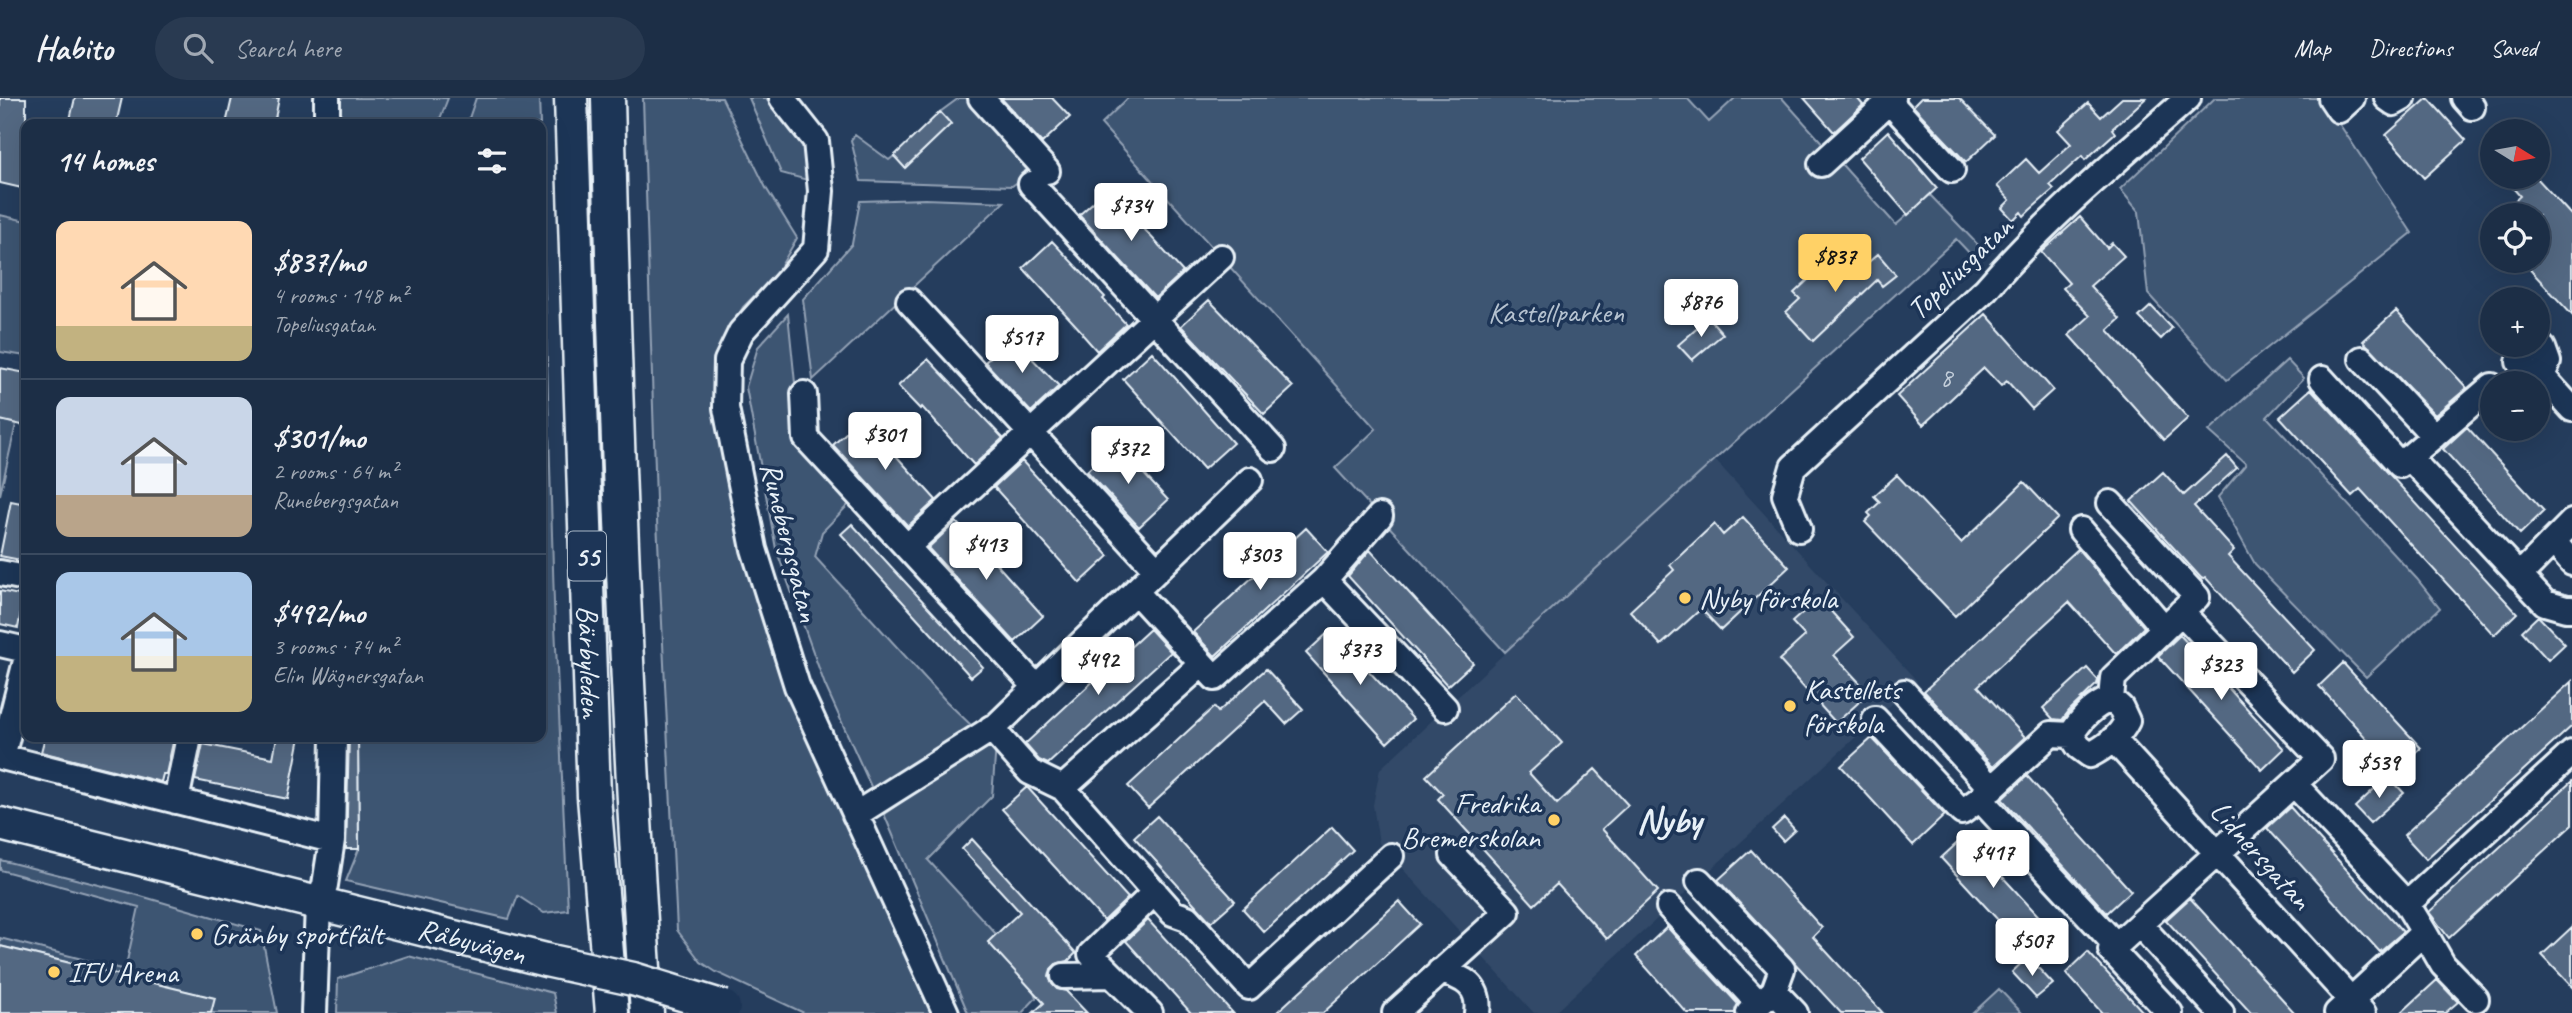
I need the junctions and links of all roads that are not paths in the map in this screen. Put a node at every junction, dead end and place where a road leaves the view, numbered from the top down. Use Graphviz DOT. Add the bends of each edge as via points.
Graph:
graph roads {
  1 [pos="327,98"];
  2 [pos="571,98"];
  3 [pos="608,98"];
  4 [pos="782,98"];
  5 [pos="981,98"];
  6 [pos="2188,98"];
  7 [pos="2330,98"];
  8 [pos="2352,98"];
  9 [pos="2387,98"];
  10 [pos="2403,98"];
  11 [pos="1890,99"];
  12 [pos="327,119"];
  13 [pos="1821,164"];
  14 [pos="1952,170"];
  15 [pos="1221,257"];
  16 [pos="909,302"];
  17 [pos="1154,319"];
  18 [pos="2362,359"];
  19 [pos="2509,371"];
  20 [pos="2544,371"];
  21 [pos="2322,379"];
  22 [pos="2550,385"];
  23 [pos="804,394"];
  24 [pos="2480,396"];
  25 [pos="2572,409"];
  26 [pos="1030,433"];
  27 [pos="2434,436"];
  28 [pos="1273,449"];
  29 [pos="2409,457"];
  30 [pos="1251,480"];
  31 [pos="2110,503"];
  32 [pos="1380,516"];
  33 [pos="2572,522"];
  34 [pos="1799,529"];
  35 [pos="2081,530"];
  36 [pos="2553,541"];
  37 [pos="907,547"];
  38 [pos="2572,563"];
  39 [pos="1157,570"];
  40 [pos="0,573"];
  41 [pos="2519,576"];
  42 [pos="21,577"];
  43 [pos="1324,580"];
  44 [pos="1135,591"];
  45 [pos="2572,608"];
  46 [pos="2172,620"];
  47 [pos="0,643"];
  48 [pos="21,649"];
  49 [pos="1202,664"];
  50 [pos="21,681"];
  51 [pos="1036,687"];
  52 [pos="1904,692"];
  53 [pos="2111,699"];
  54 [pos="1445,708"];
  55 [pos="1875,719"];
  56 [pos="991,728"];
  57 [pos="2071,735"];
  58 [pos="2113,739"];
  59 [pos="188,742"];
  60 [pos="334,742"];
  61 [pos="2572,753"];
  62 [pos="2294,784"];
  63 [pos="1063,788"];
  64 [pos="1986,794"];
  65 [pos="176,801"];
  66 [pos="855,815"];
  67 [pos="0,824"];
  68 [pos="332,840"];
  69 [pos="2217,853"];
  70 [pos="1452,855"];
  71 [pos="1391,856"];
  72 [pos="1699,881"];
  73 [pos="1155,892"];
  74 [pos="322,895"];
  75 [pos="2407,904"];
  76 [pos="1669,908"];
  77 [pos="2140,925"];
  78 [pos="2424,932"];
  79 [pos="2116,946"];
  80 [pos="1440,971"];
  81 [pos="1111,975"];
  82 [pos="1064,976"];
  83 [pos="2476,999"];
  84 [pos="1761,1003"];
  85 [pos="2351,1009"];
  86 [pos="732,1010"];
  87 [pos="314,1013"];
  88 [pos="612,1013"];
  89 [pos="647,1013"];
  90 [pos="946,1013"];
  91 [pos="1150,1013"];
  92 [pos="1395,1013"];
  93 [pos="1477,1013"];
  94 [pos="1795,1013"];
  95 [pos="2170,1013"];
  96 [pos="2221,1013"];
  1 -- 12 [label="street"];
  2 -- 88 [label="main road, Bärbyleden / 55" via="594,797"];
  3 -- 89 [label="main road, Bärbyleden / 55" via="630,765"];
  4 -- 66 [label="street, Runebergsgatan" via="816,141 821,191 816,249 741,332 727,361 726,408 754,550 797,686"];
  5 -- 17 [label="street" via="1039,178"];
  6 -- 34 [label="street, Topeliusgatan" via="1793,467 1786,495"];
  7 -- 8 [label="street" via="2339,110"];
  9 -- 10 [label="street" via="2394,103"];
  11 -- 13 [label="street"];
  11 -- 14 [label="street"];
  15 -- 17 [label="street"];
  16 -- 26 [label="street"];
  17 -- 26 [label="street"];
  17 -- 28 [label="street"];
  18 -- 27 [label="street"];
  19 -- 20 [label="street" via="2530,348 2543,348 2548,362"];
  21 -- 29 [label="street" via="2400,465"];
  22 -- 25 [label="street"];
  23 -- 37 [label="street" via="806,439"];
  24 -- 27 [label="street"];
  26 -- 37 [label="street"];
  26 -- 39 [label="street"];
  27 -- 29 [label="street"];
  29 -- 41 [label="street"];
  30 -- 39 [label="street"];
  31 -- 46 [label="street" via="2197,597"];
  32 -- 43 [label="street"];
  33 -- 36 [label="street"];
  35 -- 46 [label="street"];
  36 -- 38 [label="street"];
  36 -- 41 [label="street"];
  37 -- 51 [label="street"];
  39 -- 44 [label="street"];
  40 -- 42 [label="street"];
  41 -- 45 [label="street" via="2545,603"];
  43 -- 49 [label="street" via="1215,678"];
  43 -- 54 [label="street"];
  44 -- 49 [label="street"];
  44 -- 51 [label="street"];
  46 -- 53 [label="street" via="2113,678"];
  46 -- 62 [label="street" via="2321,759"];
  47 -- 48 [label="street"];
  49 -- 63 [label="street"];
  50 -- 65 [label="street" via="2,757"];
  51 -- 56 [label="street"];
  52 -- 64 [label="street"];
  53 -- 57 [label="street" via="2101,703"];
  53 -- 58 [label="street" via="2127,721"];
  55 -- 64 [label="street" via="1962,813"];
  56 -- 63 [label="street" via="1030,772"];
  56 -- 66 [label="street"];
  57 -- 58 [label="street" via="2090,755"];
  57 -- 64 [label="street" via="2051,734"];
  58 -- 69 [label="street, Lidnersgatan"];
  59 -- 65 [label="street"];
  60 -- 68 [label="street"];
  61 -- 75 [label="street"];
  62 -- 69 [label="street"];
  62 -- 75 [label="street"];
  63 -- 73 [label="street"];
  64 -- 79 [label="street"];
  65 -- 68 [label="street"];
  66 -- 90 [label="street, Runebergsgatan"];
  67 -- 74 [label="main road, Råbyvägen"];
  68 -- 74 [label="street"];
  69 -- 77 [label="street"];
  69 -- 85 [label="street, Lidnersgatan"];
  70 -- 80 [label="street" via="1507,912"];
  71 -- 73 [label="street" via="1249,987 1187,918 1173,913"];
  72 -- 84 [label="street" via="1782,969"];
  73 -- 81 [label="street" via="1091,954"];
  74 -- 86 [label="main road, Råbyvägen, bridge"];
  74 -- 87 [label="street"];
  75 -- 78 [label="street"];
  76 -- 84 [label="street"];
  77 -- 79 [label="street"];
  77 -- 96 [label="street"];
  78 -- 83 [label="street" via="2443,965"];
  78 -- 85 [label="street"];
  79 -- 95 [label="street" via="2112,950"];
  80 -- 92 [label="street"];
  80 -- 93 [label="street" via="1471,985"];
  81 -- 82 [label="street"];
  81 -- 91 [label="street"];
  84 -- 94 [label="street"];
}
